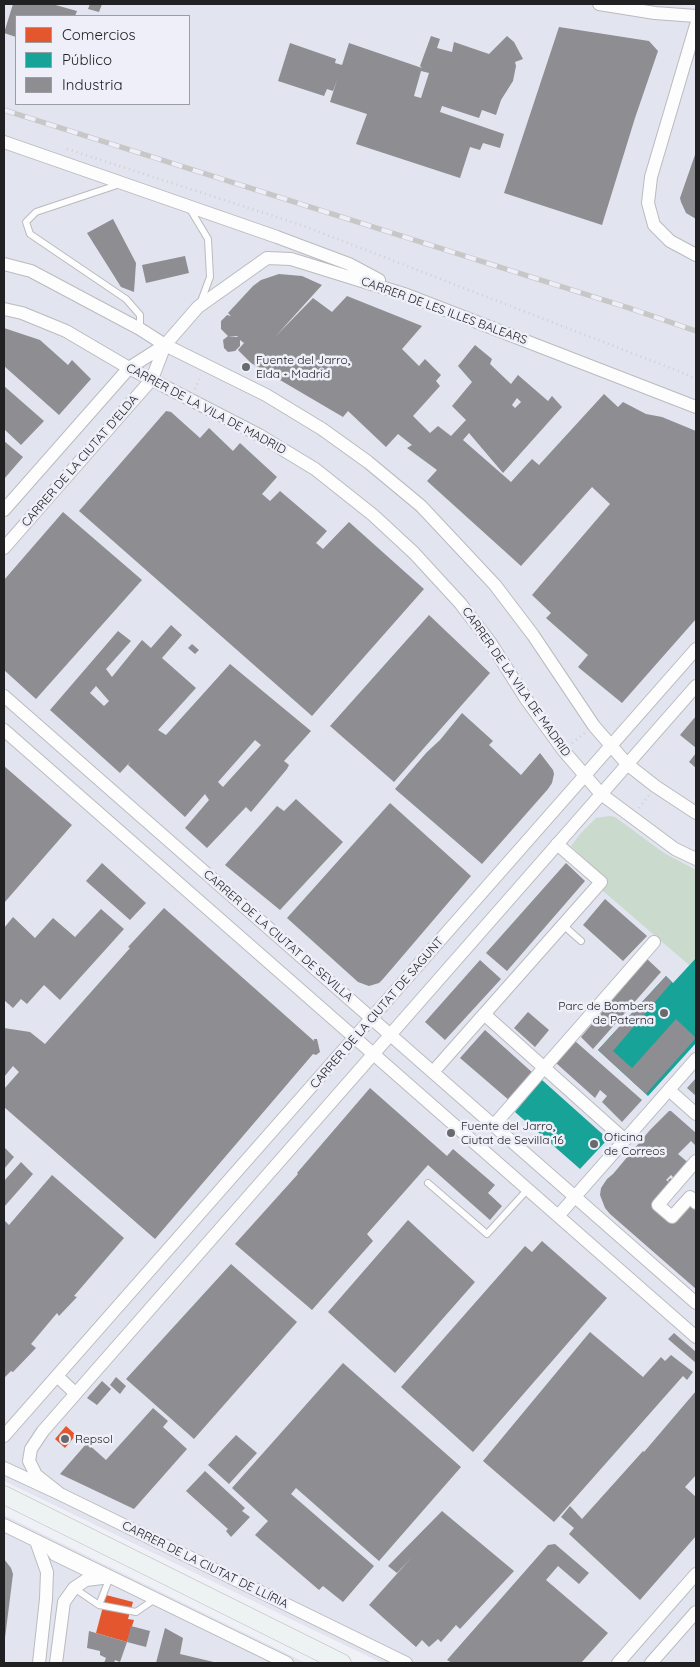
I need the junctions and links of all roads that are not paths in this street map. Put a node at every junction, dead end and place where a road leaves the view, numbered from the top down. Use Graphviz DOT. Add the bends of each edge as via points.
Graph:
graph roads {
  1 [pos="599,4"];
  2 [pos="696,16"];
  3 [pos="696,25"];
  4 [pos="4,142"];
  5 [pos="123,183"];
  6 [pos="188,206"];
  7 [pos="696,256"];
  8 [pos="4,264"];
  9 [pos="407,295"];
  10 [pos="198,308"];
  11 [pos="4,309"];
  12 [pos="140,329"];
  13 [pos="165,345"];
  14 [pos="129,368"];
  15 [pos="152,379"];
  16 [pos="696,407"];
  17 [pos="4,510"];
  18 [pos="4,548"];
  19 [pos="696,649"];
  20 [pos="696,686"];
  21 [pos="4,696"];
  22 [pos="4,730"];
  23 [pos="611,746"];
  24 [pos="628,764"];
  25 [pos="584,776"];
  26 [pos="601,794"];
  27 [pos="696,812"];
  28 [pos="557,844"];
  29 [pos="696,859"];
  30 [pos="563,925"];
  31 [pos="581,941"];
  32 [pos="654,942"];
  33 [pos="484,1014"];
  34 [pos="372,1018"];
  35 [pos="390,1034"];
  36 [pos="355,1038"];
  37 [pos="373,1054"];
  38 [pos="696,1059"];
  39 [pos="544,1068"];
  40 [pos="433,1072"];
  41 [pos="669,1090"];
  42 [pos="696,1114"];
  43 [pos="494,1125"];
  44 [pos="625,1140"];
  45 [pos="696,1162"];
  46 [pos="428,1183"];
  47 [pos="528,1189"];
  48 [pos="575,1196"];
  49 [pos="696,1203"];
  50 [pos="558,1216"];
  51 [pos="696,1303"];
  52 [pos="696,1337"];
  53 [pos="57,1376"];
  54 [pos="75,1393"];
  55 [pos="4,1436"];
  56 [pos="4,1468"];
  57 [pos="60,1494"];
  58 [pos="4,1495"];
  59 [pos="4,1525"];
  60 [pos="40,1543"];
  61 [pos="696,1574"];
  62 [pos="106,1575"];
  63 [pos="74,1588"];
  64 [pos="46,1599"];
  65 [pos="155,1599"];
  66 [pos="64,1602"];
  67 [pos="99,1605"];
  68 [pos="696,1612"];
  69 [pos="339,1662"];
  70 [pos="39,1663"];
  71 [pos="56,1663"];
  72 [pos="287,1663"];
  73 [pos="406,1663"];
  74 [pos="618,1663"];
  75 [pos="651,1663"];
  1 -- 2 [label="street"];
  3 -- 7 [label="street" via="651,177 648,203 654,225 670,241"];
  4 -- 5 [label="street"];
  5 -- 6 [label="street"];
  5 -- 12 [label="lane" via="36,212 26,222 30,234 126,299 140,315"];
  6 -- 9 [label="street" via="349,264"];
  6 -- 10 [label="lane" via="208,239 210,277"];
  8 -- 12 [label="street" via="31,271"];
  9 -- 10 [label="street, CARRER DE LES ILLES BALEARS" via="291,258 267,258"];
  9 -- 16 [label="street, CARRER DE LES ILLES BALEARS"];
  10 -- 13 [label="street, CARRER DE LA CIUTAT D'ELDA"];
  11 -- 14 [label="street, CARRER DE LA VILA DE MADRID" via="66,331"];
  12 -- 13 [label="street"];
  13 -- 14 [label="street, CARRER DE LA CIUTAT D'ELDA"];
  13 -- 15 [label="street, CARRER DE LA CIUTAT D'ELDA"];
  13 -- 23 [label="street" via="266,395 322,429 421,506 495,585"];
  14 -- 15 [label="street, CARRER DE LA VILA DE MADRID"];
  14 -- 17 [label="street, CARRER DE LA CIUTAT D'ELDA"];
  15 -- 18 [label="street, CARRER DE LA CIUTAT D'ELDA"];
  15 -- 25 [label="street, CARRER DE LA VILA DE MADRID" via="259,435 315,469 373,515 460,603"];
  19 -- 23 [label="street, CARRER DE LA CIUTAT DE SAGUNT"];
  20 -- 24 [label="street, CARRER DE LA CIUTAT DE SAGUNT"];
  21 -- 34 [label="street, CARRER DE LA CIUTAT DE SEVILLA"];
  22 -- 36 [label="street, CARRER DE LA CIUTAT DE SEVILLA"];
  23 -- 24 [label="street"];
  23 -- 25 [label="street, CARRER DE LA CIUTAT DE SAGUNT"];
  24 -- 26 [label="street, CARRER DE LA CIUTAT DE SAGUNT"];
  24 -- 27 [label="street"];
  25 -- 26 [label="street, CARRER DE LA VILA DE MADRID"];
  25 -- 34 [label="street, CARRER DE LA CIUTAT DE SAGUNT"];
  26 -- 28 [label="street, CARRER DE LA CIUTAT DE SAGUNT"];
  26 -- 29 [label="street, CARRER DE LA VILA DE MADRID" via="675,849"];
  28 -- 30 [label="street" via="601,882"];
  28 -- 35 [label="street, CARRER DE LA CIUTAT DE SAGUNT"];
  30 -- 31 [label="lane"];
  30 -- 33 [label="street"];
  32 -- 39 [label="street"];
  33 -- 39 [label="street"];
  33 -- 40 [label="street"];
  34 -- 35 [label="street, CARRER DE LA CIUTAT DE SEVILLA"];
  34 -- 36 [label="street, CARRER DE LA CIUTAT DE SAGUNT"];
  35 -- 37 [label="street, CARRER DE LA CIUTAT DE SAGUNT"];
  35 -- 40 [label="street, CARRER DE LA CIUTAT DE SEVILLA"];
  36 -- 37 [label="street, CARRER DE LA CIUTAT DE SEVILLA"];
  36 -- 53 [label="street, CARRER DE LA CIUTAT DE SAGUNT"];
  37 -- 47 [label="street, CARRER DE LA CIUTAT DE SEVILLA"];
  37 -- 54 [label="street, CARRER DE LA CIUTAT DE SAGUNT"];
  38 -- 41 [label="street"];
  39 -- 43 [label="street"];
  39 -- 44 [label="street"];
  40 -- 43 [label="street, CARRER DE LA CIUTAT DE SEVILLA"];
  41 -- 42 [label="street"];
  41 -- 44 [label="street"];
  43 -- 48 [label="street, CARRER DE LA CIUTAT DE SEVILLA"];
  44 -- 48 [label="street"];
  45 -- 49 [label="street" via="658,1205 672,1218 690,1197"];
  46 -- 47 [label="lane" via="487,1234"];
  47 -- 50 [label="street, CARRER DE LA CIUTAT DE SEVILLA"];
  48 -- 50 [label="street"];
  48 -- 51 [label="street, CARRER DE LA CIUTAT DE SEVILLA"];
  50 -- 52 [label="street, CARRER DE LA CIUTAT DE SEVILLA"];
  53 -- 54 [label="street"];
  53 -- 55 [label="street, CARRER DE LA CIUTAT DE SAGUNT"];
  54 -- 57 [label="street, CARRER DE LA CIUTAT DE SAGUNT" via="43,1430 31,1449 29,1461 36,1475"];
  56 -- 57 [label="street, CARRER DE LA CIUTAT DE LLÍRIA"];
  57 -- 73 [label="street, CARRER DE LA CIUTAT DE LLÍRIA"];
  58 -- 69 [label="street"];
  59 -- 60 [label="street"];
  60 -- 62 [label="street"];
  60 -- 64 [label="street" via="47,1572"];
  61 -- 74 [label="street"];
  62 -- 63 [label="street" via="86,1580"];
  62 -- 65 [label="street"];
  62 -- 67 [label="lane"];
  63 -- 66 [label="street"];
  63 -- 67 [label="lane"];
  64 -- 66 [label="street"];
  64 -- 70 [label="street"];
  65 -- 67 [label="lane" via="136,1612"];
  65 -- 72 [label="street"];
  66 -- 71 [label="street"];
  68 -- 75 [label="street"];
}
